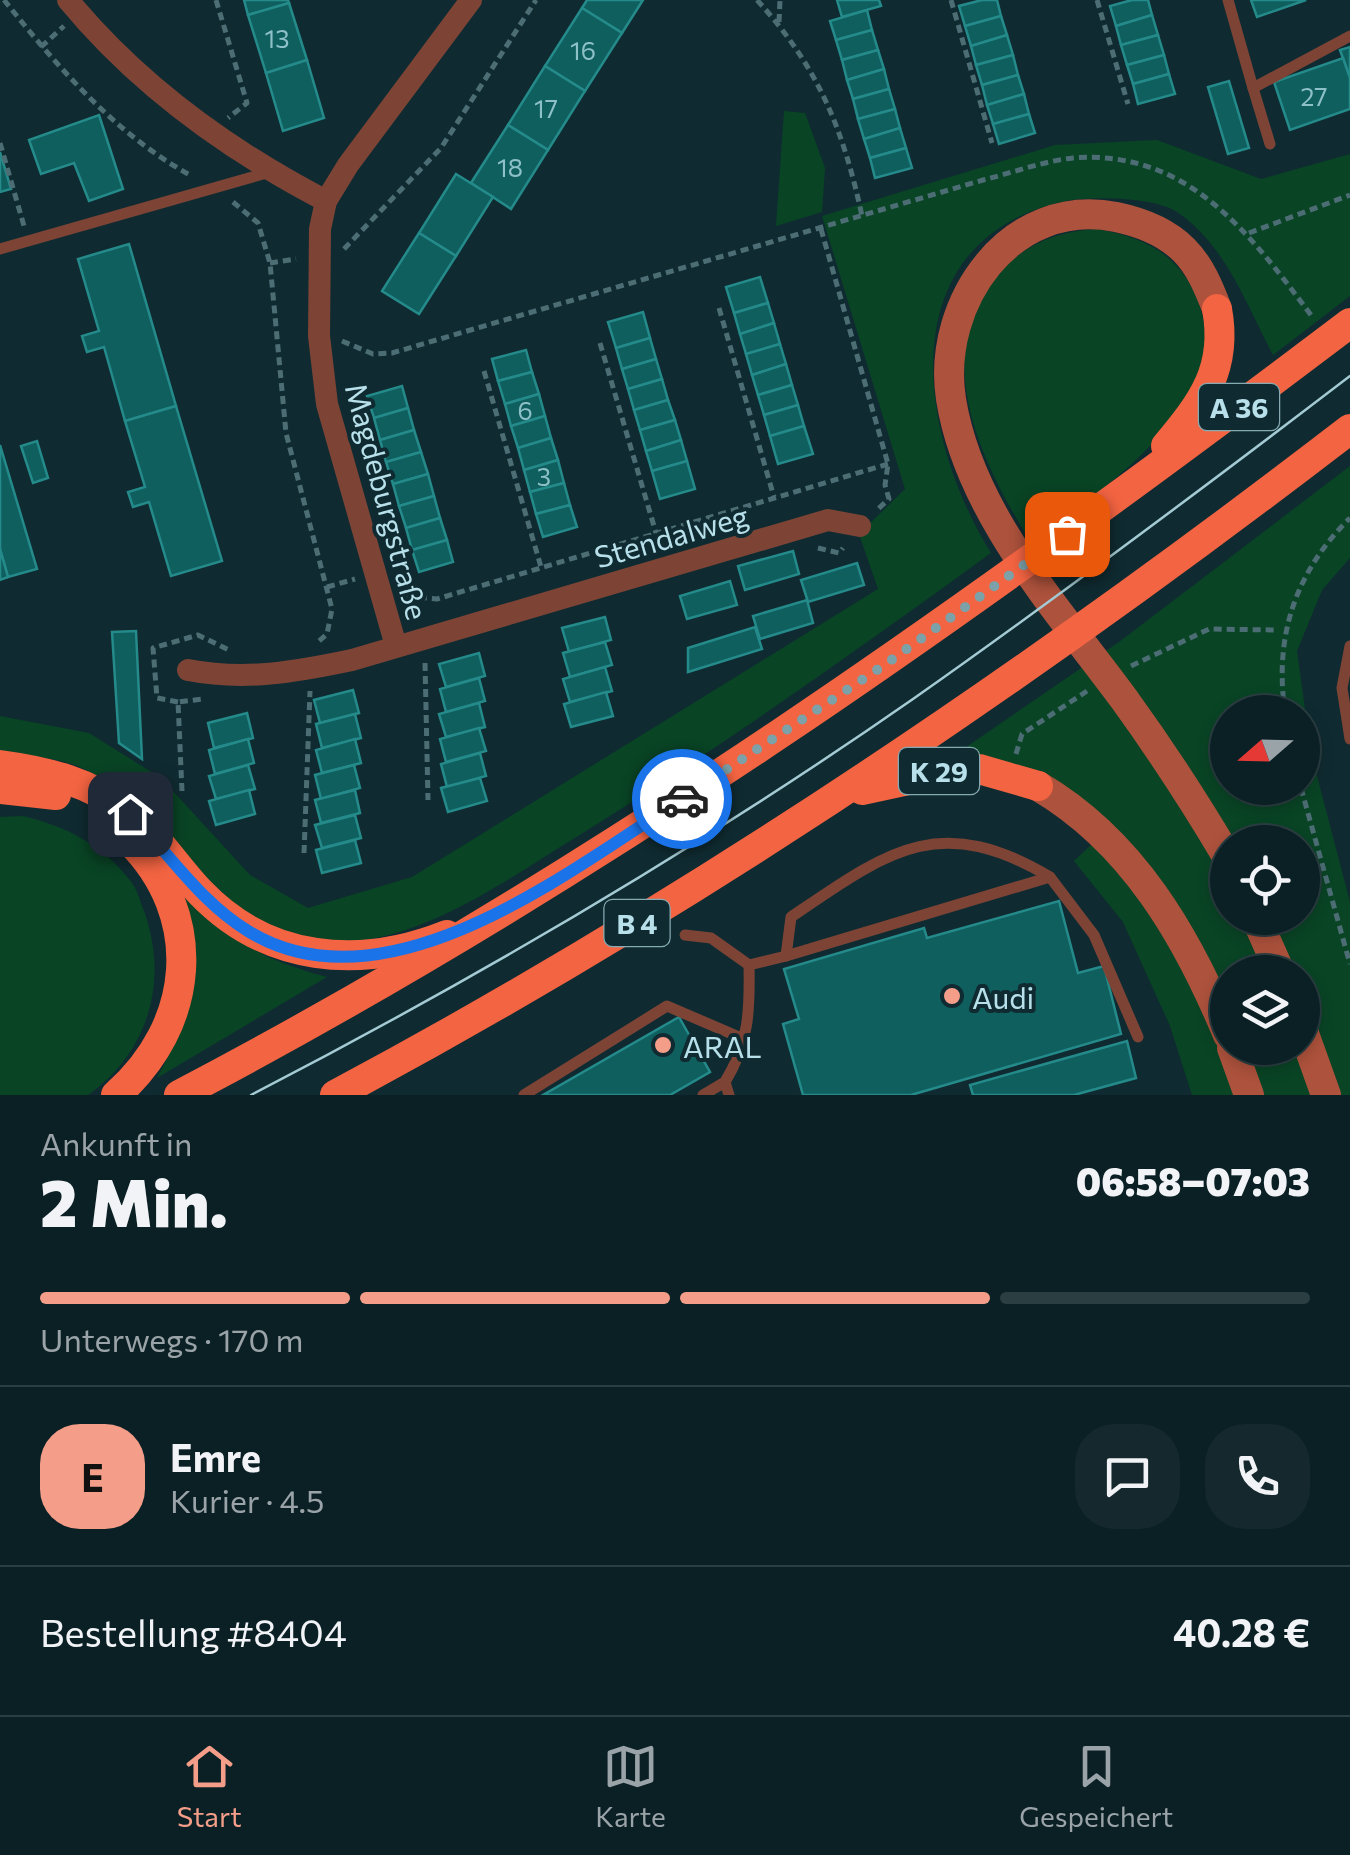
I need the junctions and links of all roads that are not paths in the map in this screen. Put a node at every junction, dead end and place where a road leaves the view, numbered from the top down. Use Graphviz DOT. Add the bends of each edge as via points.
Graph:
graph roads {
  1 [pos="68,0"];
  2 [pos="471,0"];
  3 [pos="1228,0"];
  4 [pos="1350,36"];
  5 [pos="1254,88"];
  6 [pos="1270,144"];
  7 [pos="270,172"];
  8 [pos="326,201"];
  9 [pos="0,250"];
  10 [pos="1217,309"];
  11 [pos="1350,323"];
  12 [pos="1350,429"];
  13 [pos="1128,491"];
  14 [pos="860,526"];
  15 [pos="1176,563"];
  16 [pos="396,646"];
  17 [pos="1350,646"];
  18 [pos="188,670"];
  19 [pos="1350,739"];
  20 [pos="0,765"];
  21 [pos="1038,786"];
  22 [pos="0,789"];
  23 [pos="840,796"];
  24 [pos="1210,830"];
  25 [pos="1050,877"];
  26 [pos="506,911"];
  27 [pos="686,935"];
  28 [pos="786,956"];
  29 [pos="749,965"];
  30 [pos="1210,997"];
  31 [pos="1138,1037"];
  32 [pos="746,1040"];
  33 [pos="1239,1065"];
  34 [pos="1315,1065"];
  35 [pos="727,1088"];
  36 [pos="116,1095"];
  37 [pos="179,1095"];
  38 [pos="335,1095"];
  39 [pos="524,1095"];
  40 [pos="703,1095"];
  41 [pos="1250,1095"];
  42 [pos="1326,1095"];
  1 -- 7 [label="street" via="122,58"];
  2 -- 8 [label="street, Magdeburgstraße"];
  3 -- 5 [label="lane"];
  4 -- 5 [label="lane"];
  5 -- 6 [label="lane"];
  7 -- 8 [label="street"];
  7 -- 9 [label="lane"];
  8 -- 16 [label="street, Magdeburgstraße" via="318,256 327,404"];
  10 -- 13 [label="highway" via="1222,338 1213,382"];
  10 -- 24 [label="street" via="1183,249 1145,225 1076,215 1044,223 982,269 959,312 949,367 959,433 986,499"];
  11 -- 13 [label="highway, A 36"];
  12 -- 15 [label="highway, A 36"];
  13 -- 26 [label="highway, B 4" via="794,726"];
  14 -- 16 [label="street, Stendalweg" via="828,520"];
  15 -- 23 [label="highway, B 4"];
  16 -- 18 [label="street, Stendalweg" via="279,675 228,678"];
  17 -- 19 [label="lane" via="1342,688"];
  20 -- 26 [label="highway" via="47,773 109,798 226,915 296,951 378,953 434,940"];
  21 -- 23 [label="highway, K 29" via="959,768"];
  21 -- 30 [label="street, K 29" via="1102,832 1140,875 1178,930"];
  22 -- 36 [label="highway" via="35,790 84,806 132,843 164,888 179,942 177,1000 154,1056"];
  23 -- 38 [label="highway, B 4" via="470,1023"];
  25 -- 28 [label="lane"];
  25 -- 28 [label="lane" via="968,841 894,854 791,917"];
  25 -- 31 [label="lane" via="1094,935"];
  26 -- 37 [label="highway, B 4"];
  27 -- 29 [label="lane" via="711,938"];
  28 -- 29 [label="lane"];
  29 -- 32 [label="lane"];
  32 -- 35 [label="lane"];
  32 -- 39 [label="lane" via="668,1006"];
  33 -- 41 [label="street"];
  34 -- 42 [label="street"];
  35 -- 40 [label="lane"];
}
